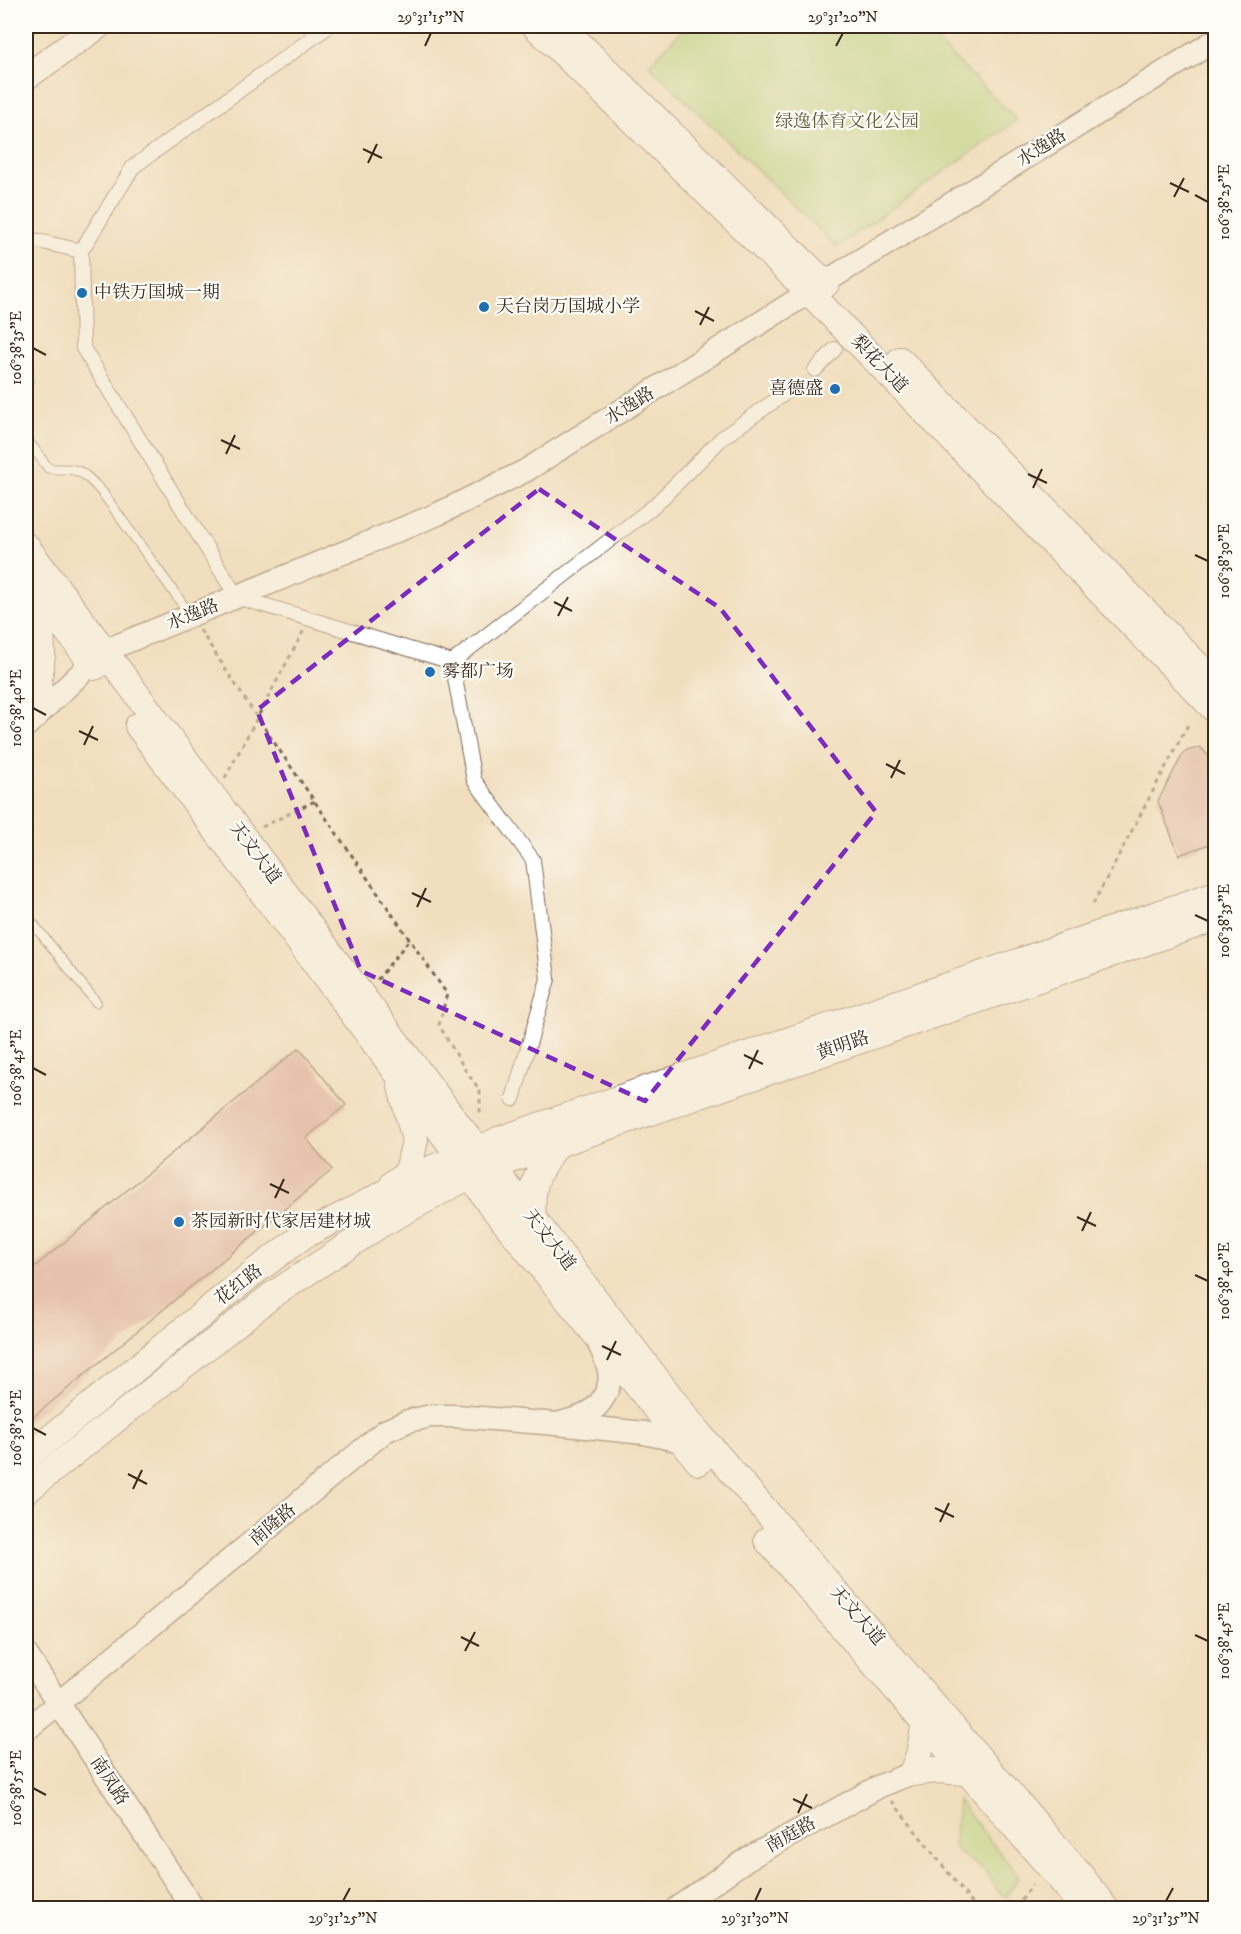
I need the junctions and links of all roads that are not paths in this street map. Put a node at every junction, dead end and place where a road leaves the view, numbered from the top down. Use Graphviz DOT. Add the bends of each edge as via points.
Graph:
graph roads {
  1 [pos="68,26"];
  2 [pos="98,26"];
  3 [pos="329,26"];
  4 [pos="535,26"];
  5 [pos="561,26"];
  6 [pos="1215,40"];
  7 [pos="26,56"];
  8 [pos="26,77"];
  9 [pos="26,238"];
  10 [pos="81,251"];
  11 [pos="817,287"];
  12 [pos="835,349"];
  13 [pos="28,360"];
  14 [pos="815,370"];
  15 [pos="26,386"];
  16 [pos="784,393"];
  17 [pos="26,438"];
  18 [pos="26,546"];
  19 [pos="33,587"];
  20 [pos="237,597"];
  21 [pos="190,616"];
  22 [pos="98,657"];
  23 [pos="452,662"];
  24 [pos="1215,684"];
  25 [pos="1215,711"];
  26 [pos="30,722"];
  27 [pos="1215,894"];
  28 [pos="26,915"];
  29 [pos="1215,918"];
  30 [pos="96,1002"];
  31 [pos="398,1075"];
  32 [pos="513,1099"];
  33 [pos="557,1145"];
  34 [pos="475,1163"];
  35 [pos="383,1193"];
  36 [pos="533,1218"];
  37 [pos="253,1273"];
  38 [pos="272,1296"];
  39 [pos="597,1337"];
  40 [pos="557,1424"];
  41 [pos="681,1440"];
  42 [pos="26,1458"];
  43 [pos="26,1491"];
  44 [pos="26,1654"];
  45 [pos="58,1704"];
  46 [pos="925,1723"];
  47 [pos="26,1730"];
  48 [pos="967,1772"];
  49 [pos="912,1773"];
  50 [pos="1071,1897"];
  51 [pos="193,1908"];
  52 [pos="677,1908"];
  53 [pos="1082,1908"];
  54 [pos="1105,1908"];
  1 -- 7 [label="main road"];
  2 -- 8 [label="main road"];
  3 -- 10 [label="street" via="133,166"];
  4 -- 11 [label="main road, 梨花大道"];
  5 -- 11 [label="main road, 梨花大道"];
  6 -- 11 [label="street, 水逸路"];
  9 -- 10 [label="street"];
  10 -- 20 [label="street" via="83,348"];
  11 -- 20 [label="street, 水逸路" via="525,471 438,514"];
  11 -- 24 [label="main road, 梨花大道"];
  11 -- 25 [label="main road, 梨花大道"];
  12 -- 14 [label="street"];
  13 -- 15 [label="lane"];
  16 -- 23 [label="street" via="722,438 654,506"];
  17 -- 21 [label="lane" via="48,468 74,470 102,492"];
  18 -- 22 [label="main road, 天文大道"];
  19 -- 22 [label="main road, 天文大道"];
  19 -- 26 [label="main road" via="42,655"];
  20 -- 21 [label="street, 水逸路"];
  20 -- 23 [label="street"];
  21 -- 22 [label="street, 水逸路"];
  22 -- 26 [label="street, 水逸路"];
  22 -- 31 [label="main road, 天文大道"];
  22 -- 34 [label="main road, 天文大道"];
  23 -- 32 [label="street" via="474,780 533,860 548,979"];
  27 -- 34 [label="main road, 黄明路" via="498,1140"];
  28 -- 30 [label="lane"];
  29 -- 33 [label="main road, 黄明路"];
  31 -- 34 [label="main road, 天文大道"];
  31 -- 35 [label="main road" via="415,1140 408,1172"];
  33 -- 34 [label="main road, 黄明路"];
  33 -- 36 [label="main road" via="535,1181"];
  34 -- 35 [label="main road, 花红路" via="433,1168"];
  34 -- 36 [label="main road, 天文大道"];
  34 -- 38 [label="main road, 花红路"];
  34 -- 39 [label="main road, 天文大道" via="486,1199"];
  35 -- 37 [label="main road, 花红路" via="303,1236"];
  36 -- 54 [label="main road, 天文大道" via="694,1429"];
  37 -- 38 [label="main road" via="279,1259 290,1259 292,1271"];
  37 -- 42 [label="main road, 花红路"];
  38 -- 43 [label="main road, 花红路"];
  39 -- 40 [label="street" via="609,1369 604,1398 584,1415"];
  39 -- 41 [label="main road, 天文大道"];
  40 -- 41 [label="street, 南隆路"];
  40 -- 45 [label="street, 南隆路" via="431,1416 385,1431"];
  41 -- 46 [label="main road, 天文大道"];
  44 -- 45 [label="street, 南凤路"];
  45 -- 47 [label="street, 南隆路"];
  45 -- 51 [label="street, 南凤路"];
  46 -- 48 [label="main road, 天文大道"];
  46 -- 49 [label="main road"];
  48 -- 49 [label="main road"];
  48 -- 50 [label="main road, 天文大道"];
  49 -- 52 [label="street, 南庭路" via="880,1786 747,1859"];
  50 -- 53 [label="main road, 天文大道"];
}
